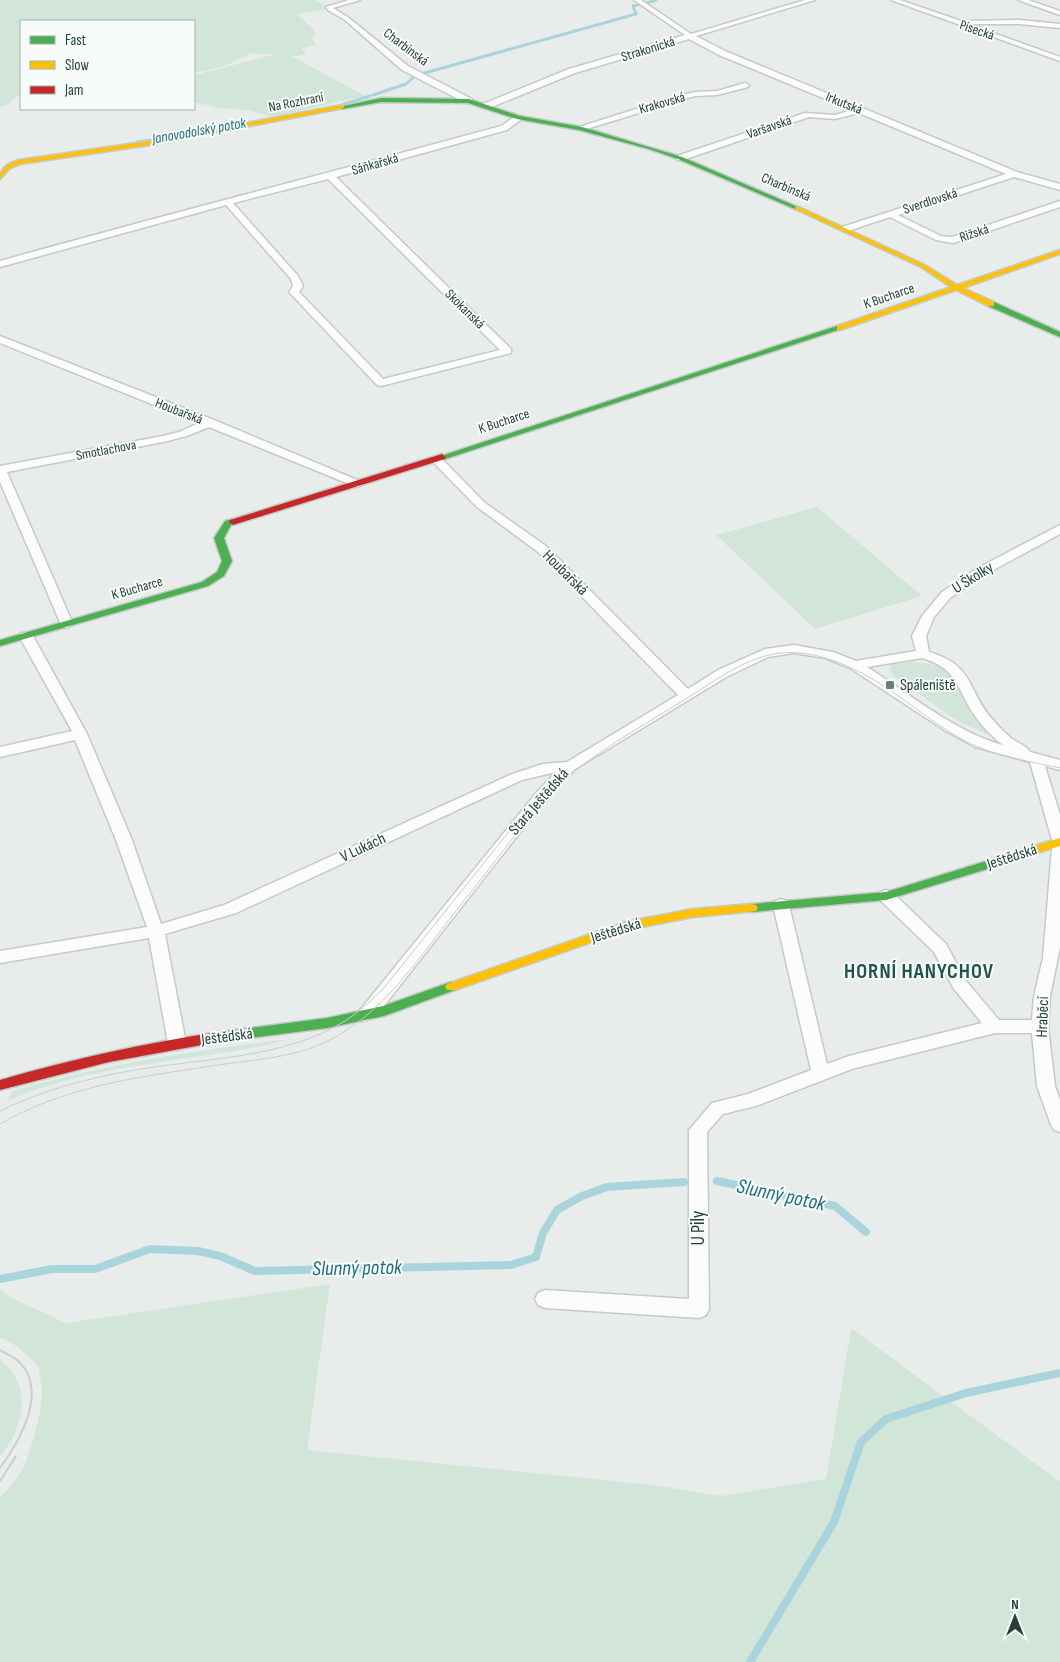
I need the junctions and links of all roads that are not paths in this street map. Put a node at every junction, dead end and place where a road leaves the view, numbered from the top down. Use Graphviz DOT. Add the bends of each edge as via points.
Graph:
graph roads {
  1 [pos="357,0"];
  2 [pos="637,0"];
  3 [pos="812,0"];
  4 [pos="894,0"];
  5 [pos="1021,0"];
  6 [pos="1060,13"];
  7 [pos="954,22"];
  8 [pos="1060,26"];
  9 [pos="690,36"];
  10 [pos="1060,59"];
  11 [pos="745,85"];
  12 [pos="469,101"];
  13 [pos="486,106"];
  14 [pos="860,110"];
  15 [pos="518,118"];
  16 [pos="580,128"];
  17 [pos="680,158"];
  18 [pos="1014,174"];
  19 [pos="330,176"];
  20 [pos="0,177"];
  21 [pos="1060,187"];
  22 [pos="228,202"];
  23 [pos="1060,204"];
  24 [pos="890,214"];
  25 [pos="845,229"];
  26 [pos="1060,252"];
  27 [pos="0,264"];
  28 [pos="957,288"];
  29 [pos="1060,335"];
  30 [pos="0,339"];
  31 [pos="210,422"];
  32 [pos="436,459"];
  33 [pos="0,470"];
  34 [pos="358,484"];
  35 [pos="1060,529"];
  36 [pos="67,624"];
  37 [pos="26,636"];
  38 [pos="0,643"];
  39 [pos="923,654"];
  40 [pos="855,665"];
  41 [pos="686,695"];
  42 [pos="80,734"];
  43 [pos="0,752"];
  44 [pos="1036,760"];
  45 [pos="1060,765"];
  46 [pos="570,766"];
  47 [pos="1060,841"];
  48 [pos="1060,848"];
  49 [pos="886,896"];
  50 [pos="781,905"];
  51 [pos="156,931"];
  52 [pos="0,957"];
  53 [pos="364,1015"];
  54 [pos="995,1026"];
  55 [pos="1040,1027"];
  56 [pos="177,1044"];
  57 [pos="820,1074"];
  58 [pos="0,1085"];
  59 [pos="1060,1125"];
  60 [pos="544,1300"];
  1 -- 12 [label="street, Charbinská" via="329,7 405,68"];
  2 -- 9 [label="street, Irkutská"];
  3 -- 9 [label="street, Strakonická"];
  4 -- 7 [label="street, Písecká"];
  5 -- 6 [label="street"];
  7 -- 8 [label="street"];
  7 -- 10 [label="street, Písecká"];
  9 -- 13 [label="street, Strakonická" via="572,71"];
  9 -- 14 [label="street, Irkutská" via="731,57"];
  11 -- 16 [label="street, Krakovská" via="717,93 695,94"];
  12 -- 13 [label="street, Na Rozhraní"];
  12 -- 20 [label="street, Na Rozhraní" via="381,100 106,151 19,162 8,167"];
  13 -- 15 [label="street, Charbinská"];
  14 -- 17 [label="street, Varšavská" via="835,117 808,114"];
  14 -- 18 [label="street, Irkutská"];
  15 -- 16 [label="street, Charbinská"];
  15 -- 19 [label="street, Sáňkařská" via="504,128"];
  16 -- 17 [label="street, Charbinská"];
  17 -- 25 [label="street, Charbinská"];
  18 -- 21 [label="street, Irkutská"];
  18 -- 24 [label="street, Sverdlovská"];
  19 -- 22 [label="street, Sáňkařská"];
  19 -- 22 [label="street, Skokanská" via="507,351 381,383 294,292 298,286 295,278"];
  22 -- 27 [label="street, Sáňkařská"];
  23 -- 24 [label="street, Rižská" via="953,240 939,238"];
  24 -- 25 [label="street, Sverdlovská"];
  25 -- 28 [label="street, Charbinská" via="923,266"];
  26 -- 28 [label="street, K Bucharce"];
  28 -- 29 [label="street, Charbinská"];
  28 -- 32 [label="street, K Bucharce"];
  30 -- 31 [label="street, Houbařská"];
  31 -- 33 [label="street, Smotlachova" via="163,439"];
  31 -- 34 [label="street, Houbařská"];
  32 -- 34 [label="street, K Bucharce"];
  32 -- 41 [label="street, Houbařská" via="481,505 542,549"];
  33 -- 36 [label="street"];
  34 -- 36 [label="street, K Bucharce" via="228,523 220,538 228,561 221,574 205,584"];
  35 -- 39 [label="street, U Školky" via="980,572 946,595 928,616 919,636"];
  36 -- 37 [label="street, K Bucharce"];
  37 -- 38 [label="street, K Bucharce"];
  37 -- 42 [label="street"];
  39 -- 40 [label="street"];
  39 -- 44 [label="street" via="942,660 955,671 987,722 1006,741"];
  40 -- 41 [label="street, Stará Ještědská" via="828,654 794,649 766,653"];
  40 -- 44 [label="street, Stará Ještědská" via="980,744"];
  41 -- 46 [label="street, Stará Ještědská"];
  42 -- 43 [label="street"];
  42 -- 51 [label="street" via="124,840"];
  44 -- 45 [label="street"];
  44 -- 47 [label="street, Ještědská"];
  46 -- 51 [label="street, V Lukách" via="543,768 516,777 230,909"];
  46 -- 53 [label="street, Stará Ještědská" via="542,795"];
  47 -- 49 [label="street, Ještědská"];
  48 -- 55 [label="street, Hraběcí" via="1051,958 1042,996"];
  49 -- 50 [label="street, Ještědská"];
  49 -- 54 [label="street" via="940,948 960,985"];
  50 -- 53 [label="street, Ještědská" via="693,913 625,926 418,1000"];
  50 -- 57 [label="street"];
  51 -- 52 [label="street, V Lukách"];
  51 -- 56 [label="street"];
  53 -- 56 [label="street, Ještědská" via="279,1031"];
  54 -- 55 [label="street, U Pily"];
  54 -- 57 [label="street, U Pily" via="849,1063"];
  55 -- 59 [label="street, Hraběcí" via="1046,1086"];
  56 -- 58 [label="street, Ještědská" via="65,1066"];
  57 -- 60 [label="street, U Pily" via="750,1101 718,1108 698,1130 699,1309"];
}
